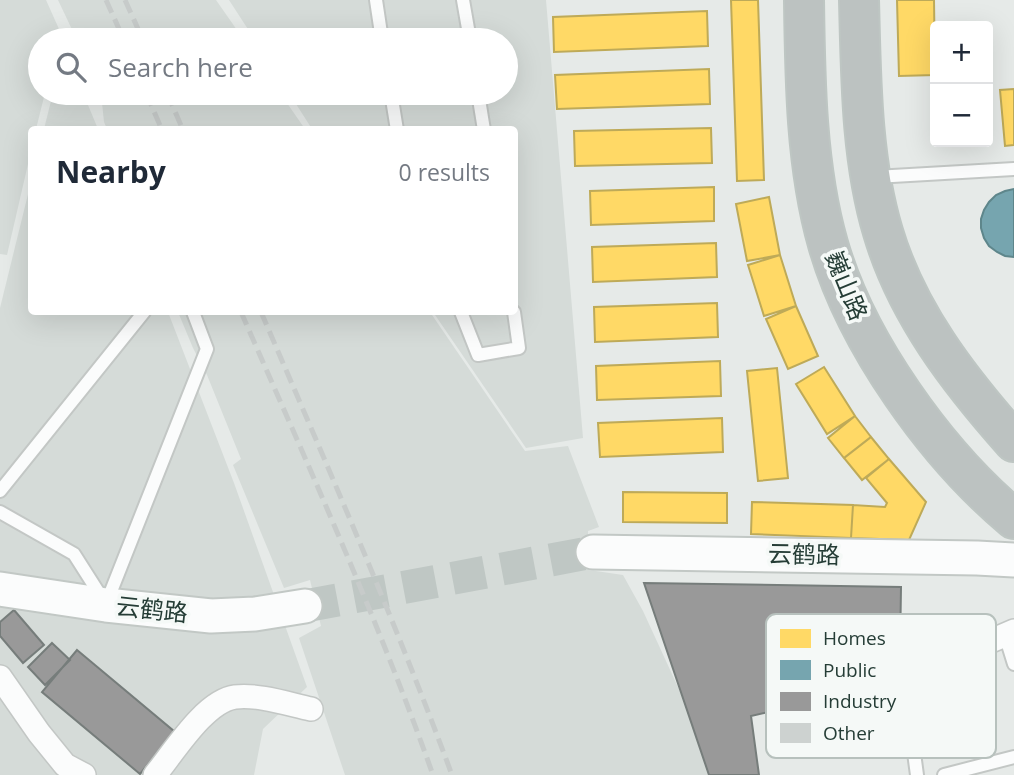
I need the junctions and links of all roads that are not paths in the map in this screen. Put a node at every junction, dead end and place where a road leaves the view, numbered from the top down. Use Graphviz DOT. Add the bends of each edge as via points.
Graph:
graph roads {
  1 [pos="376,0"];
  2 [pos="463,0"];
  3 [pos="804,0"];
  4 [pos="859,0"];
  5 [pos="380,28"];
  6 [pos="468,28"];
  7 [pos="393,105"];
  8 [pos="480,105"];
  9 [pos="396,126"];
  10 [pos="483,126"];
  11 [pos="1014,169"];
  12 [pos="871,177"];
  13 [pos="143,315"];
  14 [pos="193,315"];
  15 [pos="462,315"];
  16 [pos="514,315"];
  17 [pos="1014,442"];
  18 [pos="0,491"];
  19 [pos="0,512"];
  20 [pos="1014,519"];
  21 [pos="593,552"];
  22 [pos="1014,561"];
  23 [pos="0,589"];
  24 [pos="106,605"];
  25 [pos="305,606"];
  26 [pos="1010,633"];
  27 [pos="1014,664"];
  28 [pos="0,677"];
  29 [pos="310,709"];
  30 [pos="1014,757"];
  31 [pos="84,775"];
  32 [pos="155,775"];
  33 [pos="944,775"];
  1 -- 5 [label="lane"];
  2 -- 6 [label="lane"];
  3 -- 20 [label="highway, 巍山路" via="814,166 836,270 857,317 900,390 965,471"];
  4 -- 12 [label="highway"];
  7 -- 9 [label="lane"];
  8 -- 10 [label="lane"];
  11 -- 12 [label="lane"];
  12 -- 17 [label="highway" via="883,234 915,307 949,362"];
  13 -- 18 [label="lane"];
  14 -- 24 [label="lane" via="207,349"];
  15 -- 16 [label="lane" via="478,355 520,348"];
  19 -- 24 [label="lane" via="74,554"];
  21 -- 22 [label="street, 云鹤路"];
  23 -- 24 [label="street, 云鹤路"];
  24 -- 25 [label="street, 云鹤路" via="211,616"];
  26 -- 27 [label="lane"];
  28 -- 31 [label="street" via="65,765"];
  29 -- 32 [label="street" via="233,697 205,712"];
  30 -- 33 [label="lane"];
}
